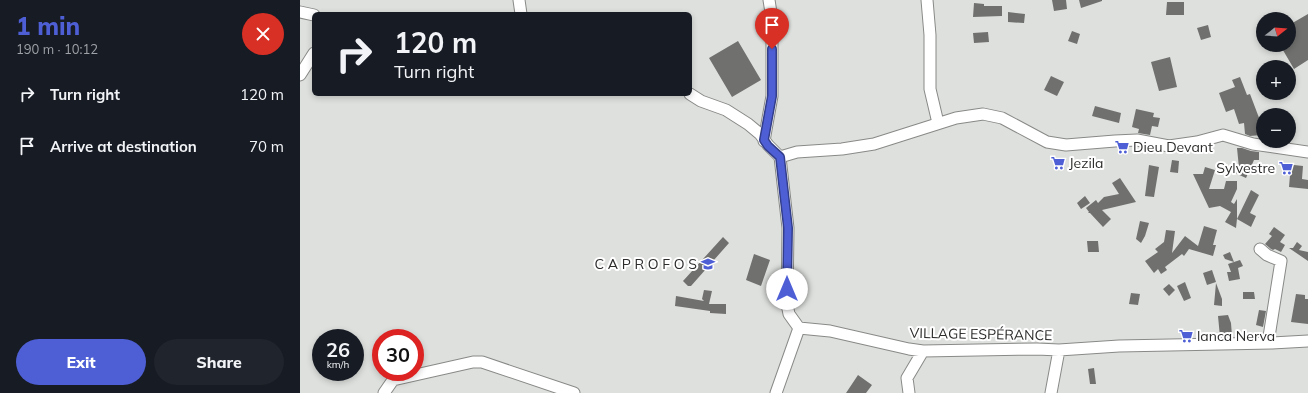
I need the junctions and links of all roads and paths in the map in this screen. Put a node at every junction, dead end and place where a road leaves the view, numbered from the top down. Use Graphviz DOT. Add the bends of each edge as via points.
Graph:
graph roads {
  1 [pos="519,0"];
  2 [pos="769,0"];
  3 [pos="928,0"];
  4 [pos="300,12"];
  5 [pos="521,12"];
  6 [pos="312,15"];
  7 [pos="312,56"];
  8 [pos="300,74"];
  9 [pos="692,95"];
  10 [pos="938,123"];
  11 [pos="764,140"];
  12 [pos="1308,152"];
  13 [pos="780,157"];
  14 [pos="1260,248"];
  15 [pos="799,328"];
  16 [pos="1308,341"];
  17 [pos="1268,343"];
  18 [pos="1059,350"];
  19 [pos="923,351"];
  20 [pos="384,393"];
  21 [pos="574,393"];
  22 [pos="776,393"];
  23 [pos="909,393"];
  24 [pos="1051,393"];
  1 -- 5 [label="street"];
  2 -- 11 [label="street" via="772,19 772,96"];
  3 -- 10 [label="street" via="930,89"];
  4 -- 6 [label="street"];
  7 -- 8 [label="street"];
  9 -- 11 [label="street" via="726,110 748,124"];
  10 -- 12 [label="street" via="983,114 1002,118 1047,142 1066,145 1137,140 1169,146 1223,135 1253,144"];
  10 -- 13 [label="street" via="874,144 797,152"];
  11 -- 13 [label="street"];
  13 -- 15 [label="street" via="788,228 787,304"];
  14 -- 17 [label="street" via="1267,255 1281,261"];
  15 -- 19 [label="street, VILLAGE ESPÉRANCE" via="830,331"];
  15 -- 22 [label="street"];
  16 -- 17 [label="street, VILLAGE ESPÉRANCE"];
  17 -- 18 [label="street, VILLAGE ESPÉRANCE"];
  18 -- 19 [label="street, VILLAGE ESPÉRANCE"];
  18 -- 24 [label="street"];
  19 -- 23 [label="street" via="907,378"];
  20 -- 21 [label="street" via="393,380 473,362 482,362"];
}
